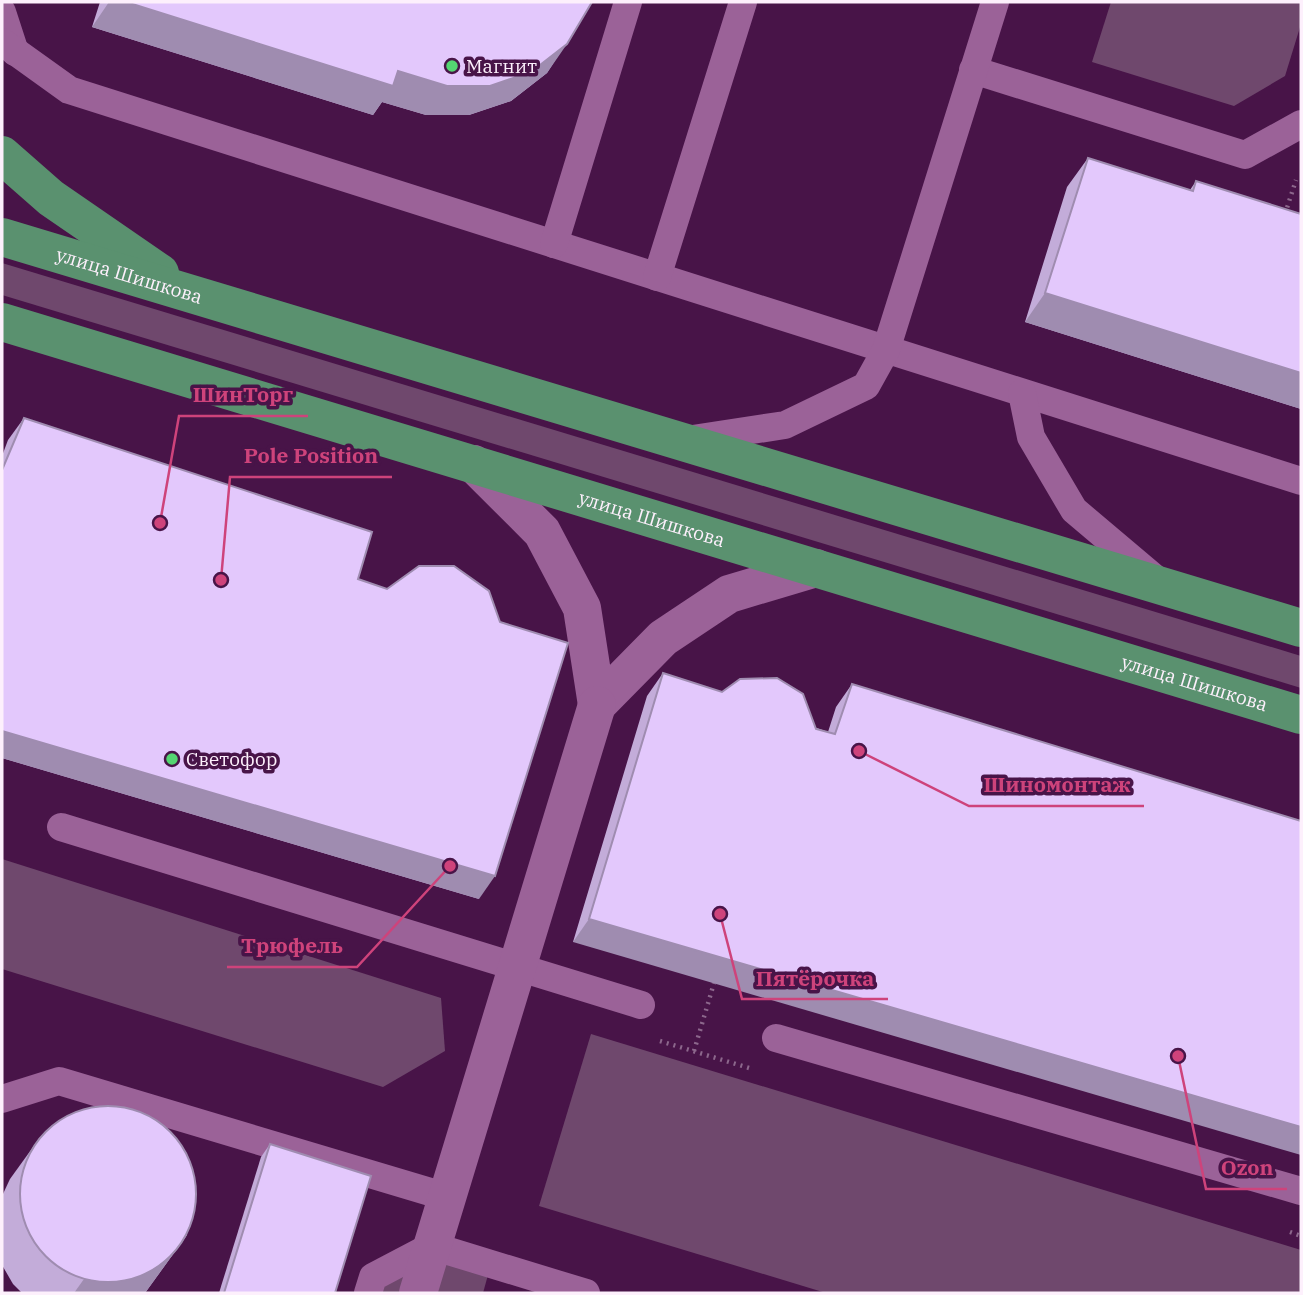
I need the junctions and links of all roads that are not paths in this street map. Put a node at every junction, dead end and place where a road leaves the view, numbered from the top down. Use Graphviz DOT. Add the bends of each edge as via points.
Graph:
graph roads {
  1 [pos="628,2"];
  2 [pos="743,2"];
  3 [pos="995,2"];
  4 [pos="2,12"];
  5 [pos="8,47"];
  6 [pos="973,70"];
  7 [pos="1301,124"];
  8 [pos="2,155"];
  9 [pos="2,237"];
  10 [pos="554,244"];
  11 [pos="657,277"];
  12 [pos="190,295"];
  13 [pos="2,322"];
  14 [pos="73,343"];
  15 [pos="2,349"];
  16 [pos="886,350"];
  17 [pos="1022,393"];
  18 [pos="679,441"];
  19 [pos="474,464"];
  20 [pos="1301,481"];
  21 [pos="816,568"];
  22 [pos="1166,587"];
  23 [pos="1301,628"];
  24 [pos="597,705"];
  25 [pos="1301,715"];
  26 [pos="61,827"];
  27 [pos="517,968"];
  28 [pos="641,1005"];
  29 [pos="776,1038"];
  30 [pos="2,1099"];
  31 [pos="1301,1191"];
  32 [pos="447,1197"];
  33 [pos="432,1246"];
  34 [pos="368,1293"];
  35 [pos="418,1293"];
  36 [pos="586,1293"];
  1 -- 10 [label="lane"];
  2 -- 11 [label="lane"];
  3 -- 6 [label="lane"];
  4 -- 5 [label="lane"];
  5 -- 10 [label="lane" via="69,90"];
  6 -- 7 [label="lane" via="1245,155"];
  6 -- 16 [label="lane"];
  8 -- 12 [label="main road" via="51,198"];
  9 -- 12 [label="main road, улица Шишкова"];
  10 -- 11 [label="lane"];
  11 -- 16 [label="lane"];
  12 -- 18 [label="main road, улица Шишкова"];
  13 -- 14 [label="main road, улица Шишкова"];
  14 -- 15 [label="main road"];
  14 -- 19 [label="main road, улица Шишкова"];
  16 -- 17 [label="lane"];
  16 -- 18 [label="lane" via="866,386 785,425"];
  17 -- 20 [label="lane"];
  17 -- 22 [label="lane" via="1031,438 1074,510"];
  18 -- 22 [label="main road, улица Шишкова"];
  19 -- 21 [label="main road, улица Шишкова"];
  19 -- 24 [label="street" via="542,532 582,608"];
  21 -- 24 [label="street" via="729,594 663,638"];
  21 -- 25 [label="main road, улица Шишкова"];
  22 -- 23 [label="main road, улица Шишкова"];
  24 -- 27 [label="street"];
  26 -- 27 [label="lane"];
  27 -- 28 [label="lane"];
  27 -- 32 [label="street"];
  29 -- 31 [label="lane"];
  30 -- 32 [label="lane" via="59,1081"];
  32 -- 33 [label="street"];
  33 -- 34 [label="lane" via="373,1278"];
  33 -- 35 [label="street"];
  33 -- 36 [label="lane"];
}
